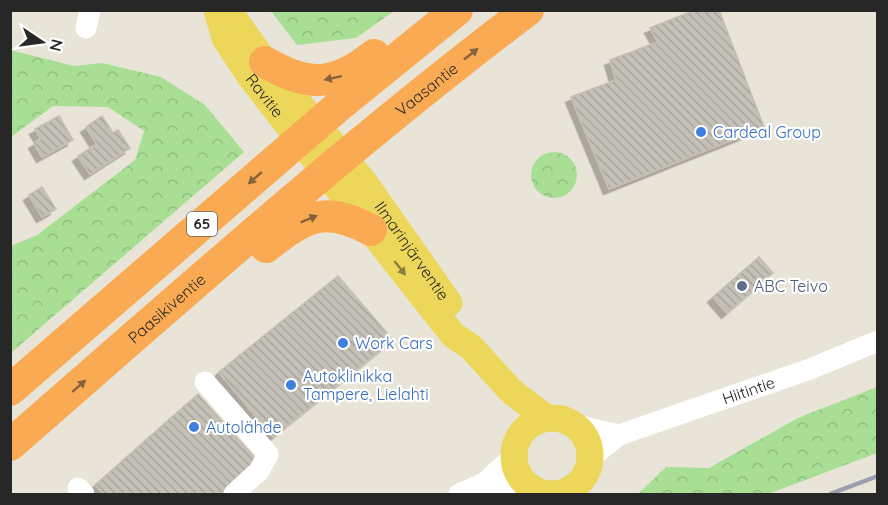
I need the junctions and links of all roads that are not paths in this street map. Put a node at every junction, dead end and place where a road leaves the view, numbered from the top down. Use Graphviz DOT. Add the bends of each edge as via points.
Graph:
graph roads {
  1 [pos="217,10"];
  2 [pos="227,10"];
  3 [pos="456,10"];
  4 [pos="528,10"];
  5 [pos="265,62"];
  6 [pos="308,132"];
  7 [pos="335,164"];
  8 [pos="371,230"];
  9 [pos="157,318"];
  10 [pos="878,341"];
  11 [pos="471,347"];
  12 [pos="205,382"];
  13 [pos="10,390"];
  14 [pos="511,391"];
  15 [pos="546,418"];
  16 [pos="575,426"];
  17 [pos="619,435"];
  18 [pos="10,445"];
  19 [pos="518,445"];
  20 [pos="484,483"];
  21 [pos="527,484"];
  22 [pos="576,484"];
  23 [pos="234,495"];
  24 [pos="459,495"];
  1 -- 6 [label="main road, Ravitie" via="225,38 236,55"];
  2 -- 5 [label="main road, Ravitie"];
  3 -- 5 [label="highway, 65, one-way" via="411,25 345,75 302,80"];
  3 -- 6 [label="highway, 65"];
  7 -- 4 [label="highway, Vaasantie / 65, one-way"];
  5 -- 6 [label="main road, Ravitie"];
  6 -- 7 [label="main road, Ravitie"];
  6 -- 13 [label="highway, 65, one-way"];
  7 -- 8 [label="main road, Ilmarinjärventie"];
  7 -- 9 [label="highway, Paasikiventie / 65"];
  7 -- 11 [label="main road, Ilmarinjärventie" via="465,325"];
  9 -- 8 [label="highway, one-way" via="183,313 290,228 310,218 335,216"];
  8 -- 11 [label="main road, Ilmarinjärventie, one-way" via="453,335"];
  18 -- 9 [label="highway, Paasikiventie / 65, one-way"];
  10 -- 17 [label="street, Hiitintie" via="810,369"];
  11 -- 14 [label="main road, Ilmarinjärventie"];
  12 -- 23 [label="street" via="268,454 259,471"];
  14 -- 15 [label="main road, Ilmarinjärventie"];
  14 -- 19 [label="main road, Ilmarinjärventie"];
  15 -- 16 [label="main road"];
  15 -- 19 [label="main road" via="528,427"];
  16 -- 17 [label="street"];
  16 -- 22 [label="main road" via="589,446"];
  17 -- 22 [label="street, Hiitintie"];
  19 -- 20 [label="street"];
  19 -- 21 [label="main road" via="516,467"];
  20 -- 21 [label="street"];
  20 -- 24 [label="street"];
  21 -- 22 [label="main road" via="537,491"];
}
